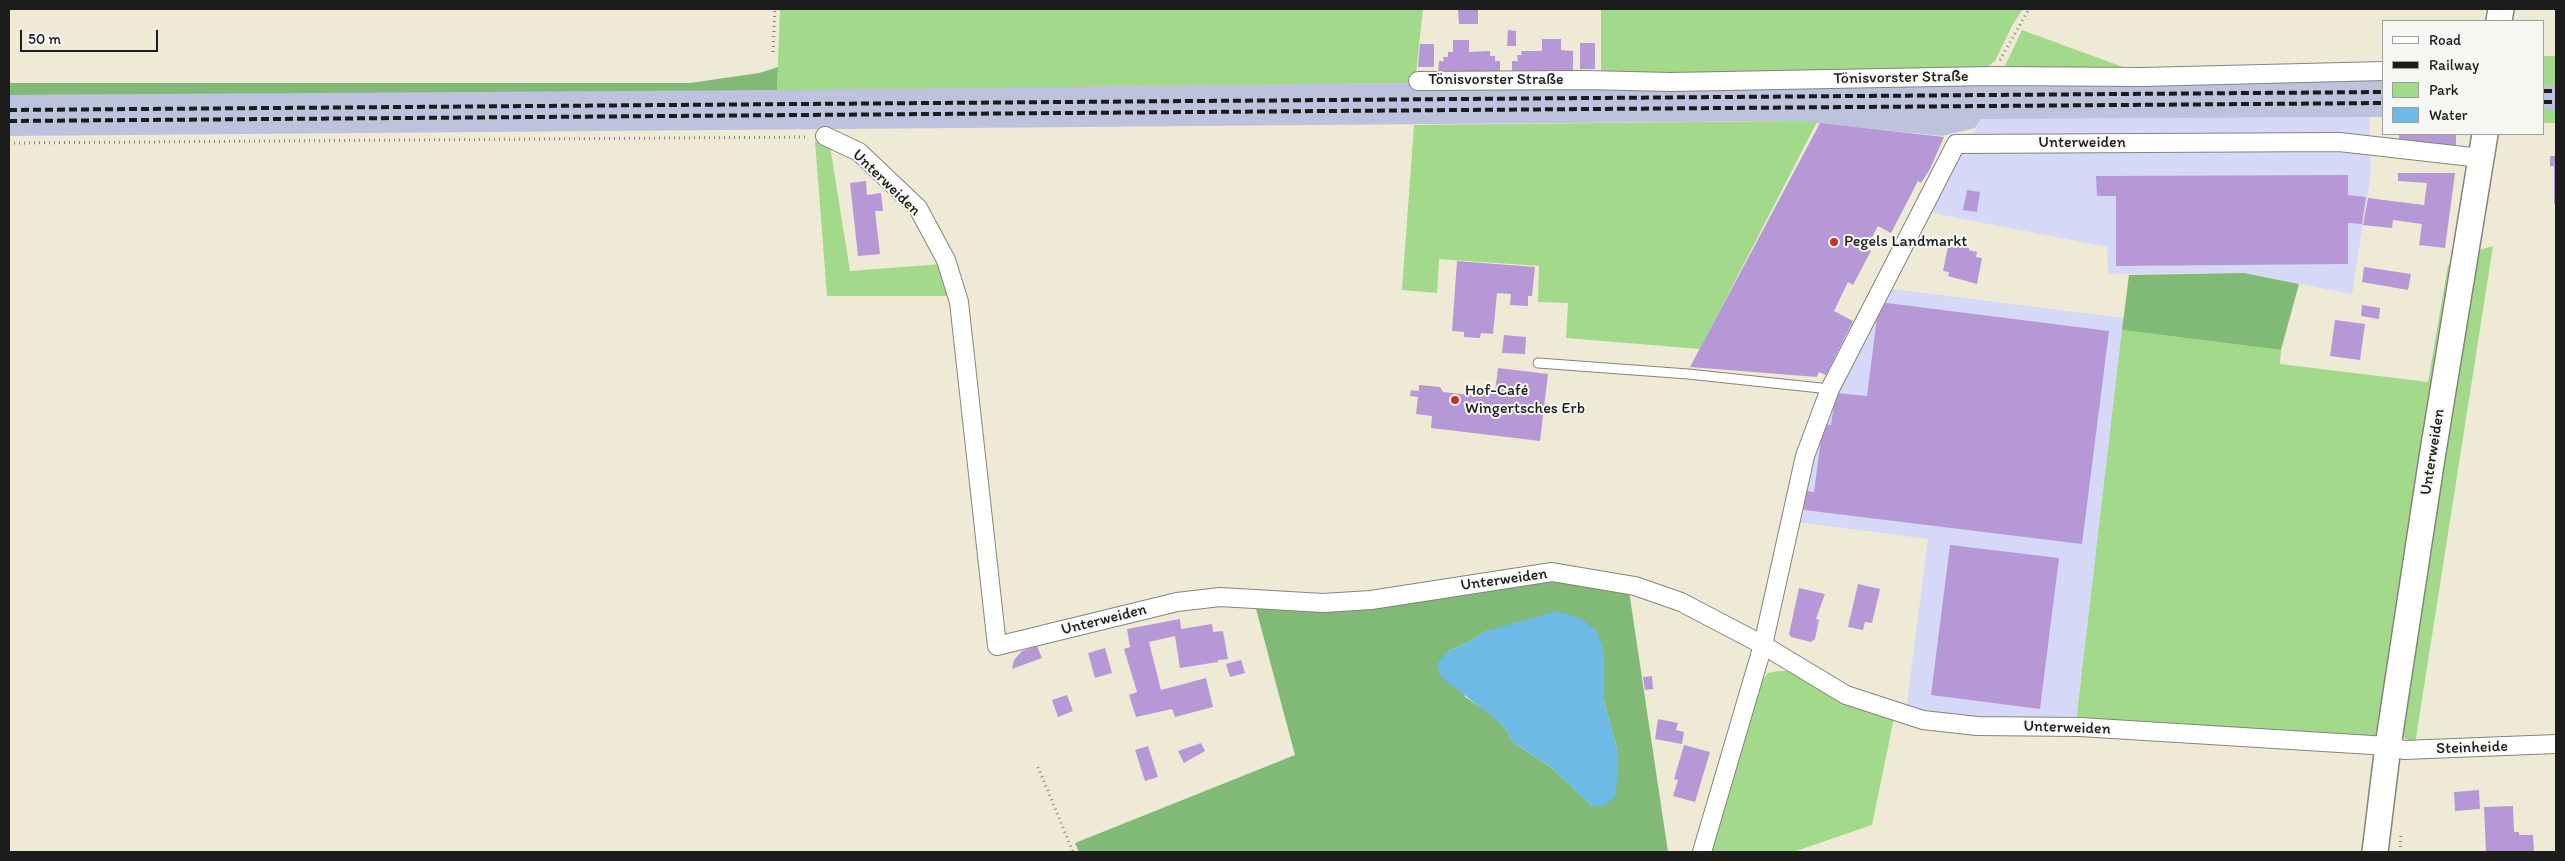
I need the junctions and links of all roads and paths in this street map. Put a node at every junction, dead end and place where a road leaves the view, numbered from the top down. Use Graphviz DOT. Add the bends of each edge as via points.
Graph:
graph roads {
  1 [pos="774,9"];
  2 [pos="2029,9"];
  3 [pos="773,52"];
  4 [pos="2382,71"];
  5 [pos="1991,76"];
  6 [pos="1418,81"];
  7 [pos="2485,135"];
  8 [pos="825,136"];
  9 [pos="9,143"];
  10 [pos="2481,158"];
  11 [pos="1538,363"];
  12 [pos="1830,389"];
  13 [pos="1763,645"];
  14 [pos="2556,744"];
  15 [pos="2388,746"];
  16 [pos="1038,767"];
  17 [pos="1073,852"];
  18 [pos="1702,852"];
  19 [pos="2375,852"];
  1 -- 3 [label="path"];
  2 -- 5 [label="path"];
  4 -- 5 [label="street, Tönisvorster Straße" via="2142,77"];
  5 -- 6 [label="street, Tönisvorster Straße" via="1671,82"];
  7 -- 10 [label="main road, Unterweiden"];
  8 -- 9 [label="path"];
  8 -- 13 [label="street, Unterweiden" via="859,152 918,208 946,260 959,302 997,646 1177,602 1220,597 1323,603 1371,600 1552,572 1635,586 1681,602"];
  10 -- 12 [label="street, Unterweiden" via="2339,142 1956,144"];
  10 -- 15 [label="main road, Unterweiden"];
  11 -- 12 [label="lane"];
  12 -- 13 [label="street, Unterweiden" via="1805,456"];
  13 -- 15 [label="street, Unterweiden" via="1846,695 1922,720 1977,726 2080,727"];
  13 -- 18 [label="street, Unterweiden"];
  14 -- 15 [label="street, Steinheide" via="2404,750"];
  15 -- 19 [label="main road, Unterweiden"];
  16 -- 17 [label="path"];
}
